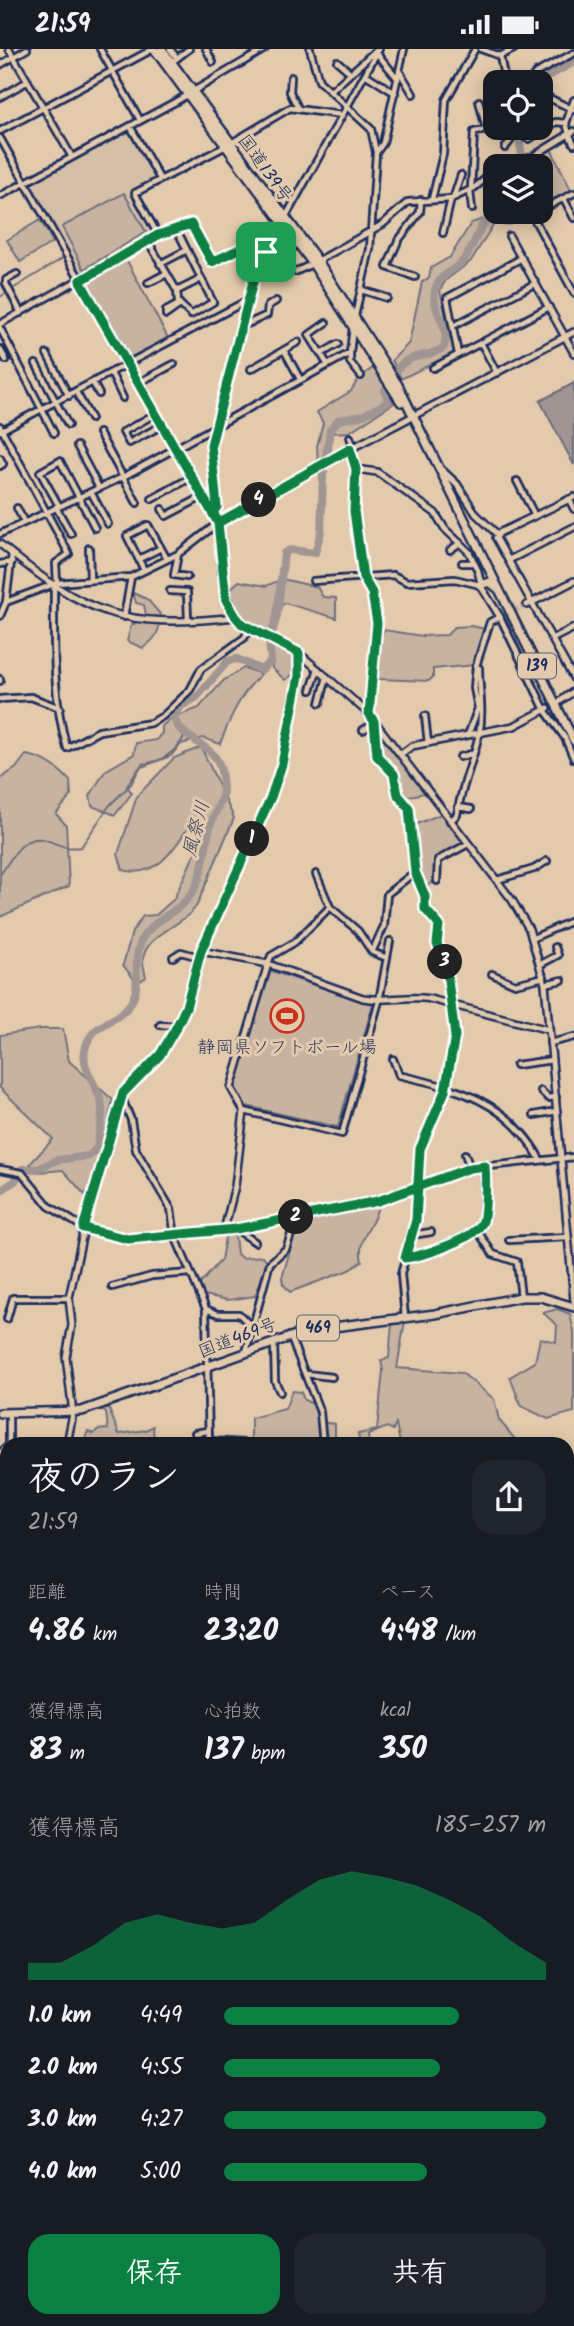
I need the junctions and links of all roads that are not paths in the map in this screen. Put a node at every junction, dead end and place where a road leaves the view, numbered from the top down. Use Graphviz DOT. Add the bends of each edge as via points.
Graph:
graph roads {
  1 [pos="9,49"];
  2 [pos="27,49"];
  3 [pos="100,49"];
  4 [pos="153,49"];
  5 [pos="162,49"];
  6 [pos="170,49"];
  7 [pos="189,49"];
  8 [pos="205,49"];
  9 [pos="265,49"];
  10 [pos="310,49"];
  11 [pos="404,49"];
  12 [pos="475,49"];
  13 [pos="481,49"];
  14 [pos="514,49"];
  15 [pos="378,51"];
  16 [pos="574,53"];
  17 [pos="500,56"];
  18 [pos="14,57"];
  19 [pos="174,60"];
  20 [pos="337,61"];
  21 [pos="213,62"];
  22 [pos="0,65"];
  23 [pos="503,70"];
  24 [pos="542,70"];
  25 [pos="112,71"];
  26 [pos="400,72"];
  27 [pos="351,73"];
  28 [pos="365,74"];
  29 [pos="292,77"];
  30 [pos="398,80"];
  31 [pos="28,81"];
  32 [pos="331,91"];
  33 [pos="191,92"];
  34 [pos="395,93"];
  35 [pos="413,94"];
  36 [pos="0,97"];
  37 [pos="574,100"];
  38 [pos="479,101"];
  39 [pos="553,101"];
  40 [pos="42,106"];
  41 [pos="347,106"];
  42 [pos="298,108"];
  43 [pos="572,111"];
  44 [pos="342,115"];
  45 [pos="483,117"];
  46 [pos="140,121"];
  47 [pos="553,123"];
  48 [pos="566,123"];
  49 [pos="130,126"];
  50 [pos="483,130"];
  51 [pos="0,131"];
  52 [pos="572,133"];
  53 [pos="0,138"];
  54 [pos="511,140"];
  55 [pos="230,144"];
  56 [pos="574,144"];
  57 [pos="505,148"];
  58 [pos="376,153"];
  59 [pos="536,154"];
  60 [pos="72,157"];
  61 [pos="461,175"];
  62 [pos="160,179"];
  63 [pos="483,180"];
  64 [pos="25,183"];
  65 [pos="471,190"];
  66 [pos="574,193"];
  67 [pos="0,197"];
  68 [pos="452,198"];
  69 [pos="431,199"];
  70 [pos="564,199"];
  71 [pos="421,200"];
  72 [pos="553,204"];
  73 [pos="472,209"];
  74 [pos="284,218"];
  75 [pos="574,218"];
  76 [pos="537,224"];
  77 [pos="176,228"];
  78 [pos="371,232"];
  79 [pos="443,233"];
  80 [pos="158,235"];
  81 [pos="509,236"];
  82 [pos="148,241"];
  83 [pos="187,250"];
  84 [pos="266,252"];
  85 [pos="522,258"];
  86 [pos="316,262"];
  87 [pos="159,264"];
  88 [pos="295,272"];
  89 [pos="17,274"];
  90 [pos="415,277"];
  91 [pos="201,279"];
  92 [pos="80,281"];
  93 [pos="536,283"];
  94 [pos="362,290"];
  95 [pos="177,291"];
  96 [pos="574,293"];
  97 [pos="387,298"];
  98 [pos="250,299"];
  99 [pos="276,300"];
  100 [pos="549,307"];
  101 [pos="21,313"];
  102 [pos="355,317"];
  103 [pos="326,323"];
  104 [pos="0,326"];
  105 [pos="242,326"];
  106 [pos="353,326"];
  107 [pos="453,326"];
  108 [pos="574,332"];
  109 [pos="565,337"];
  110 [pos="298,342"];
  111 [pos="481,343"];
  112 [pos="338,344"];
  113 [pos="0,349"];
  114 [pos="284,350"];
  115 [pos="349,353"];
  116 [pos="574,353"];
  117 [pos="47,354"];
  118 [pos="321,354"];
  119 [pos="458,354"];
  120 [pos="6,360"];
  121 [pos="36,364"];
  122 [pos="128,364"];
  123 [pos="174,364"];
  124 [pos="328,365"];
  125 [pos="433,368"];
  126 [pos="251,369"];
  127 [pos="111,373"];
  128 [pos="497,373"];
  129 [pos="361,376"];
  130 [pos="300,380"];
  131 [pos="93,383"];
  132 [pos="138,383"];
  133 [pos="76,392"];
  134 [pos="99,394"];
  135 [pos="69,395"];
  136 [pos="123,398"];
  137 [pos="56,403"];
  138 [pos="42,409"];
  139 [pos="155,414"];
  140 [pos="412,417"];
  141 [pos="91,419"];
  142 [pos="68,425"];
  143 [pos="161,426"];
  144 [pos="215,428"];
  145 [pos="1,429"];
  146 [pos="54,433"];
  147 [pos="99,433"];
  148 [pos="350,437"];
  149 [pos="77,446"];
  150 [pos="174,447"];
  151 [pos="352,448"];
  152 [pos="0,459"];
  153 [pos="0,465"];
  154 [pos="440,468"];
  155 [pos="356,469"];
  156 [pos="122,477"];
  157 [pos="192,477"];
  158 [pos="517,481"];
  159 [pos="99,488"];
  160 [pos="91,492"];
  161 [pos="204,496"];
  162 [pos="79,498"];
  163 [pos="571,498"];
  164 [pos="152,499"];
  165 [pos="137,503"];
  166 [pos="58,507"];
  167 [pos="17,508"];
  168 [pos="162,509"];
  169 [pos="574,509"];
  170 [pos="213,511"];
  171 [pos="46,512"];
  172 [pos="536,516"];
  173 [pos="24,522"];
  174 [pos="218,523"];
  175 [pos="108,524"];
  176 [pos="574,527"];
  177 [pos="95,528"];
  178 [pos="0,534"];
  179 [pos="71,534"];
  180 [pos="498,535"];
  181 [pos="460,543"];
  182 [pos="0,544"];
  183 [pos="479,546"];
  184 [pos="89,548"];
  185 [pos="161,548"];
  186 [pos="450,550"];
  187 [pos="12,554"];
  188 [pos="178,554"];
  189 [pos="139,559"];
  190 [pos="167,559"];
  191 [pos="509,560"];
  192 [pos="12,562"];
  193 [pos="462,563"];
  194 [pos="474,563"];
  195 [pos="0,564"];
  196 [pos="144,570"];
  197 [pos="131,577"];
  198 [pos="187,577"];
  199 [pos="363,577"];
  200 [pos="90,580"];
  201 [pos="574,580"];
  202 [pos="313,581"];
  203 [pos="54,585"];
  204 [pos="480,585"];
  205 [pos="170,591"];
  206 [pos="500,591"];
  207 [pos="0,593"];
  208 [pos="7,593"];
  209 [pos="6,602"];
  210 [pos="529,603"];
  211 [pos="0,616"];
  212 [pos="124,617"];
  213 [pos="236,617"];
  214 [pos="500,617"];
  215 [pos="188,620"];
  216 [pos="574,628"];
  217 [pos="250,629"];
  218 [pos="552,639"];
  219 [pos="299,653"];
  220 [pos="479,657"];
  221 [pos="318,669"];
  222 [pos="327,677"];
  223 [pos="574,679"];
  224 [pos="311,690"];
  225 [pos="574,691"];
  226 [pos="0,699"];
  227 [pos="559,702"];
  228 [pos="320,703"];
  229 [pos="61,708"];
  230 [pos="547,709"];
  231 [pos="369,714"];
  232 [pos="425,716"];
  233 [pos="374,722"];
  234 [pos="363,730"];
  235 [pos="479,734"];
  236 [pos="468,735"];
  237 [pos="574,741"];
  238 [pos="428,743"];
  239 [pos="401,754"];
  240 [pos="471,754"];
  241 [pos="460,757"];
  242 [pos="574,759"];
  243 [pos="458,807"];
  244 [pos="471,809"];
  245 [pos="450,821"];
  246 [pos="468,844"];
  247 [pos="547,861"];
  248 [pos="415,872"];
  249 [pos="316,874"];
  250 [pos="496,880"];
  251 [pos="437,881"];
  252 [pos="330,907"];
  253 [pos="574,920"];
  254 [pos="533,938"];
  255 [pos="390,940"];
  256 [pos="555,947"];
  257 [pos="372,952"];
  258 [pos="200,954"];
  259 [pos="558,955"];
  260 [pos="173,957"];
  261 [pos="387,958"];
  262 [pos="562,962"];
  263 [pos="268,964"];
  264 [pos="541,964"];
  265 [pos="492,974"];
  266 [pos="544,980"];
  267 [pos="562,980"];
  268 [pos="379,1001"];
  269 [pos="451,1004"];
  270 [pos="160,1024"];
  271 [pos="177,1026"];
  272 [pos="549,1030"];
  273 [pos="574,1037"];
  274 [pos="550,1043"];
  275 [pos="393,1059"];
  276 [pos="552,1060"];
  277 [pos="516,1065"];
  278 [pos="446,1086"];
  279 [pos="541,1091"];
  280 [pos="121,1097"];
  281 [pos="555,1097"];
  282 [pos="244,1111"];
  283 [pos="557,1111"];
  284 [pos="534,1115"];
  285 [pos="465,1154"];
  286 [pos="574,1157"];
  287 [pos="561,1158"];
  288 [pos="540,1159"];
  289 [pos="485,1166"];
  290 [pos="470,1168"];
  291 [pos="0,1169"];
  292 [pos="418,1188"];
  293 [pos="297,1217"];
  294 [pos="83,1228"];
  295 [pos="236,1229"];
  296 [pos="224,1230"];
  297 [pos="477,1230"];
  298 [pos="431,1232"];
  299 [pos="412,1235"];
  300 [pos="175,1236"];
  301 [pos="568,1237"];
  302 [pos="509,1240"];
  303 [pos="255,1242"];
  304 [pos="405,1258"];
  305 [pos="191,1273"];
  306 [pos="112,1287"];
  307 [pos="522,1297"];
  308 [pos="69,1298"];
  309 [pos="574,1301"];
  310 [pos="574,1307"];
  311 [pos="206,1310"];
  312 [pos="405,1318"];
  313 [pos="7,1319"];
  314 [pos="252,1326"];
  315 [pos="289,1336"];
  316 [pos="274,1341"];
  317 [pos="246,1352"];
  318 [pos="207,1368"];
  319 [pos="306,1374"];
  320 [pos="332,1377"];
  321 [pos="279,1392"];
  322 [pos="0,1413"];
  323 [pos="9,1413"];
  324 [pos="72,1413"];
  325 [pos="207,1431"];
  326 [pos="195,1433"];
  327 [pos="8,1437"];
  328 [pos="68,1437"];
  329 [pos="208,1437"];
  330 [pos="322,1437"];
  1 -- 18 [label="street"];
  2 -- 18 [label="street"];
  3 -- 25 [label="street"];
  4 -- 25 [label="street"];
  4 -- 33 [label="highway, 国道139号 / 139"];
  5 -- 19 [label="highway, 国道139号 / 139"];
  6 -- 19 [label="street"];
  7 -- 19 [label="street"];
  8 -- 21 [label="street"];
  9 -- 33 [label="street"];
  10 -- 32 [label="street" via="319,81"];
  11 -- 26 [label="street"];
  12 -- 69 [label="street" via="446,100 443,155"];
  13 -- 17 [label="street"];
  14 -- 17 [label="street"];
  15 -- 27 [label="street"];
  15 -- 28 [label="street"];
  15 -- 30 [label="street"];
  16 -- 24 [label="street"];
  17 -- 23 [label="street"];
  18 -- 22 [label="street"];
  18 -- 31 [label="street"];
  19 -- 33 [label="highway, 国道139号 / 139"];
  20 -- 27 [label="street"];
  25 -- 40 [label="street"];
  25 -- 46 [label="street"];
  26 -- 30 [label="street"];
  26 -- 35 [label="street"];
  27 -- 32 [label="street"];
  28 -- 34 [label="street"];
  28 -- 41 [label="street"];
  29 -- 42 [label="street" via="290,92"];
  30 -- 34 [label="street"];
  31 -- 36 [label="street"];
  31 -- 40 [label="street"];
  32 -- 41 [label="street"];
  33 -- 46 [label="street"];
  33 -- 55 [label="highway, 国道139号 / 139"];
  34 -- 58 [label="street" via="383,143"];
  37 -- 43 [label="street"];
  38 -- 45 [label="street"];
  39 -- 43 [label="street"];
  40 -- 51 [label="street"];
  40 -- 60 [label="street"];
  41 -- 44 [label="street"];
  41 -- 58 [label="street" via="371,129"];
  42 -- 44 [label="street"];
  42 -- 55 [label="street"];
  43 -- 48 [label="street"];
  44 -- 74 [label="street"];
  46 -- 49 [label="street"];
  47 -- 48 [label="street"];
  48 -- 52 [label="street"];
  49 -- 60 [label="street"];
  49 -- 62 [label="street"];
  50 -- 65 [label="street" via="474,132"];
  52 -- 56 [label="street"];
  52 -- 59 [label="street"];
  53 -- 64 [label="street"];
  54 -- 57 [label="street"];
  55 -- 62 [label="street"];
  55 -- 74 [label="highway, 国道139号 / 139"];
  58 -- 78 [label="street"];
  60 -- 64 [label="street"];
  61 -- 68 [label="street"];
  62 -- 80 [label="street" via="135,193"];
  63 -- 65 [label="street"];
  64 -- 67 [label="street"];
  64 -- 92 [label="street"];
  65 -- 68 [label="street"];
  65 -- 73 [label="street"];
  66 -- 70 [label="street"];
  68 -- 69 [label="street"];
  68 -- 79 [label="street"];
  69 -- 71 [label="street"];
  70 -- 72 [label="street"];
  70 -- 75 [label="street"];
  71 -- 78 [label="street" via="408,202"];
  71 -- 90 [label="street" via="420,212 398,241 387,267"];
  74 -- 84 [label="street"];
  74 -- 86 [label="highway, 国道139号 / 139"];
  76 -- 96 [label="street"];
  77 -- 80 [label="street"];
  77 -- 83 [label="street"];
  77 -- 84 [label="street" via="191,224 212,262 248,245"];
  78 -- 86 [label="street"];
  78 -- 94 [label="street"];
  80 -- 82 [label="street"];
  81 -- 85 [label="street"];
  82 -- 87 [label="street"];
  82 -- 92 [label="street"];
  83 -- 87 [label="street"];
  83 -- 91 [label="street"];
  84 -- 98 [label="street" via="256,270"];
  85 -- 93 [label="street"];
  85 -- 107 [label="street" via="447,298"];
  86 -- 88 [label="street"];
  86 -- 102 [label="highway, 国道139号 / 139"];
  86 -- 106 [label="highway, 国道139号 / 139"];
  87 -- 95 [label="street"];
  89 -- 101 [label="street" via="6,284"];
  91 -- 95 [label="street"];
  91 -- 95 [label="street" via="213,302 191,315 180,305"];
  92 -- 101 [label="street"];
  92 -- 122 [label="street"];
  93 -- 100 [label="street"];
  93 -- 107 [label="street"];
  94 -- 97 [label="street"];
  94 -- 102 [label="street"];
  98 -- 105 [label="street"];
  98 -- 122 [label="street"];
  99 -- 105 [label="street" via="268,306 267,315"];
  100 -- 109 [label="street"];
  100 -- 111 [label="street"];
  101 -- 104 [label="street"];
  102 -- 140 [label="highway, 国道139号 / 139" via="398,385"];
  103 -- 118 [label="street" via="309,335"];
  104 -- 138 [label="street"];
  105 -- 144 [label="street"];
  106 -- 115 [label="street"];
  106 -- 140 [label="highway, 国道139号 / 139"];
  107 -- 119 [label="street"];
  108 -- 109 [label="street"];
  109 -- 116 [label="street"];
  109 -- 128 [label="street"];
  110 -- 114 [label="street"];
  111 -- 119 [label="street"];
  111 -- 128 [label="street"];
  112 -- 118 [label="street"];
  113 -- 120 [label="street"];
  114 -- 126 [label="street"];
  114 -- 130 [label="street"];
  115 -- 124 [label="street"];
  115 -- 129 [label="street"];
  117 -- 135 [label="street"];
  118 -- 124 [label="street"];
  119 -- 125 [label="street"];
  121 -- 137 [label="street"];
  122 -- 127 [label="street"];
  122 -- 132 [label="street"];
  123 -- 132 [label="street"];
  124 -- 130 [label="street"];
  127 -- 131 [label="street"];
  127 -- 136 [label="street"];
  128 -- 140 [label="street"];
  130 -- 144 [label="street"];
  131 -- 133 [label="street"];
  131 -- 134 [label="street"];
  132 -- 139 [label="street"];
  133 -- 135 [label="street"];
  133 -- 141 [label="street"];
  135 -- 137 [label="street"];
  137 -- 138 [label="street"];
  137 -- 142 [label="street"];
  138 -- 145 [label="street"];
  138 -- 146 [label="street"];
  139 -- 143 [label="street"];
  139 -- 143 [label="street" via="123,432 129,443"];
  140 -- 151 [label="street"];
  140 -- 154 [label="highway, 国道139号 / 139"];
  143 -- 150 [label="street"];
  144 -- 150 [label="street"];
  144 -- 170 [label="street" via="211,445 217,507"];
  145 -- 171 [label="street"];
  147 -- 156 [label="street"];
  148 -- 151 [label="street"];
  149 -- 159 [label="street"];
  150 -- 156 [label="street"];
  150 -- 157 [label="street"];
  151 -- 155 [label="street"];
  151 -- 174 [label="street"];
  152 -- 153 [label="street"];
  154 -- 180 [label="street"];
  154 -- 183 [label="highway, 国道139号 / 139"];
  155 -- 181 [label="street" via="377,472 435,513"];
  155 -- 199 [label="street" via="354,511"];
  156 -- 159 [label="street"];
  156 -- 165 [label="street"];
  157 -- 161 [label="street"];
  157 -- 164 [label="street"];
  158 -- 172 [label="street"];
  159 -- 160 [label="street"];
  160 -- 162 [label="street"];
  160 -- 175 [label="street"];
  161 -- 168 [label="street" via="166,516"];
  161 -- 170 [label="street"];
  162 -- 166 [label="street"];
  162 -- 166 [label="street" via="60,461 40,472"];
  162 -- 177 [label="street"];
  163 -- 169 [label="street"];
  163 -- 172 [label="street"];
  166 -- 171 [label="street"];
  166 -- 179 [label="street"];
  167 -- 173 [label="street"];
  170 -- 174 [label="street"];
  171 -- 173 [label="street"];
  171 -- 203 [label="street" via="69,554 56,563"];
  172 -- 180 [label="street"];
  173 -- 178 [label="street"];
  174 -- 188 [label="street"];
  174 -- 213 [label="street" via="226,600"];
  176 -- 191 [label="street"];
  180 -- 191 [label="street"];
  181 -- 186 [label="street"];
  181 -- 194 [label="street"];
  182 -- 187 [label="street"];
  183 -- 204 [label="street" via="488,571"];
  183 -- 206 [label="highway, 139"];
  184 -- 200 [label="street"];
  185 -- 189 [label="street"];
  185 -- 189 [label="street" via="148,525 127,536"];
  185 -- 190 [label="street"];
  187 -- 192 [label="street"];
  187 -- 203 [label="street"];
  188 -- 190 [label="street"];
  188 -- 198 [label="street" via="174,575"];
  189 -- 196 [label="street"];
  190 -- 196 [label="street"];
  191 -- 210 [label="street"];
  192 -- 195 [label="street"];
  192 -- 208 [label="street"];
  193 -- 194 [label="street"];
  194 -- 204 [label="street"];
  196 -- 197 [label="street"];
  197 -- 200 [label="street"];
  197 -- 212 [label="street"];
  199 -- 202 [label="street"];
  199 -- 204 [label="street" via="393,575 425,583 455,579"];
  199 -- 231 [label="street" via="372,593 377,623"];
  200 -- 203 [label="street"];
  201 -- 210 [label="street"];
  203 -- 209 [label="street"];
  203 -- 212 [label="street" via="101,611"];
  203 -- 229 [label="street" via="54,668"];
  204 -- 206 [label="highway" via="493,583"];
  204 -- 214 [label="street"];
  205 -- 215 [label="street" via="187,592"];
  206 -- 237 [label="highway, 139"];
  207 -- 208 [label="street"];
  208 -- 209 [label="street"];
  209 -- 211 [label="street"];
  210 -- 218 [label="street"];
  212 -- 215 [label="street" via="145,622"];
  213 -- 215 [label="street"];
  213 -- 217 [label="street"];
  214 -- 220 [label="street" via="490,622"];
  214 -- 230 [label="street"];
  216 -- 218 [label="street"];
  217 -- 219 [label="street"];
  217 -- 229 [label="street" via="201,669 190,690 151,723 99,731 67,748"];
  218 -- 223 [label="street"];
  219 -- 221 [label="street"];
  219 -- 258 [label="street" via="282,764"];
  220 -- 235 [label="street"];
  220 -- 236 [label="street" via="474,688 478,709"];
  221 -- 222 [label="street"];
  221 -- 224 [label="street"];
  222 -- 228 [label="street"];
  222 -- 231 [label="street"];
  225 -- 227 [label="street"];
  226 -- 229 [label="street" via="31,697"];
  230 -- 235 [label="street" via="514,726"];
  230 -- 242 [label="street"];
  231 -- 233 [label="street"];
  232 -- 238 [label="street"];
  233 -- 234 [label="street"];
  233 -- 239 [label="street"];
  233 -- 248 [label="street" via="377,756 394,774 398,795 409,808"];
  235 -- 236 [label="street"];
  235 -- 240 [label="street"];
  236 -- 238 [label="street"];
  238 -- 239 [label="street"];
  239 -- 245 [label="street"];
  240 -- 241 [label="street"];
  240 -- 243 [label="street"];
  243 -- 244 [label="street"];
  243 -- 245 [label="street"];
  245 -- 246 [label="street"];
  246 -- 250 [label="street"];
  246 -- 251 [label="street" via="438,860"];
  247 -- 250 [label="street"];
  248 -- 257 [label="street" via="387,894 384,926"];
  248 -- 269 [label="street" via="425,909 439,925 437,944 446,964"];
  249 -- 252 [label="street"];
  250 -- 254 [label="street"];
  252 -- 257 [label="street"];
  252 -- 263 [label="street" via="295,942 271,956"];
  253 -- 254 [label="street"];
  254 -- 264 [label="street"];
  255 -- 261 [label="street"];
  256 -- 259 [label="street"];
  257 -- 261 [label="street"];
  258 -- 260 [label="street" via="181,952"];
  258 -- 263 [label="street"];
  258 -- 271 [label="street"];
  259 -- 262 [label="street"];
  259 -- 264 [label="street"];
  261 -- 268 [label="street"];
  263 -- 268 [label="street"];
  263 -- 282 [label="street" via="231,1088"];
  264 -- 266 [label="street"];
  265 -- 266 [label="street" via="515,984"];
  266 -- 267 [label="street"];
  266 -- 272 [label="street"];
  268 -- 269 [label="street" via="413,996"];
  268 -- 282 [label="street" via="342,1134"];
  269 -- 272 [label="street"];
  269 -- 278 [label="street" via="455,1036"];
  270 -- 271 [label="street"];
  271 -- 280 [label="street" via="160,1055"];
  272 -- 274 [label="street"];
  273 -- 274 [label="street"];
  274 -- 276 [label="street"];
  275 -- 278 [label="street" via="399,1075"];
  276 -- 277 [label="street"];
  276 -- 281 [label="street"];
  278 -- 288 [label="street" via="500,1109"];
  278 -- 292 [label="street" via="420,1149"];
  279 -- 281 [label="street" via="548,1098"];
  280 -- 294 [label="street"];
  280 -- 300 [label="street" via="136,1150 171,1209"];
  281 -- 283 [label="street"];
  282 -- 296 [label="street" via="235,1186"];
  283 -- 284 [label="street"];
  283 -- 287 [label="street"];
  285 -- 290 [label="street"];
  286 -- 287 [label="street"];
  287 -- 288 [label="street"];
  287 -- 301 [label="street"];
  288 -- 289 [label="street"];
  289 -- 290 [label="street"];
  289 -- 297 [label="street" via="483,1220"];
  290 -- 292 [label="street"];
  291 -- 294 [label="street" via="22,1173 49,1206"];
  292 -- 293 [label="street"];
  292 -- 299 [label="street"];
  293 -- 295 [label="street"];
  293 -- 314 [label="street" via="286,1249 270,1263"];
  294 -- 300 [label="street" via="119,1239"];
  294 -- 308 [label="street"];
  295 -- 296 [label="street"];
  295 -- 303 [label="street"];
  296 -- 300 [label="street"];
  297 -- 304 [label="street" via="440,1249"];
  297 -- 307 [label="street" via="493,1254 517,1262"];
  298 -- 299 [label="street"];
  299 -- 304 [label="street"];
  300 -- 305 [label="street"];
  301 -- 302 [label="street"];
  301 -- 309 [label="street"];
  304 -- 312 [label="street" via="401,1274"];
  305 -- 306 [label="street" via="152,1276"];
  305 -- 311 [label="street"];
  307 -- 310 [label="highway, 国道469号 / 469" via="541,1297"];
  307 -- 312 [label="highway, 国道469号 / 469"];
  308 -- 313 [label="street" via="13,1298"];
  308 -- 324 [label="street" via="72,1325 66,1357"];
  311 -- 314 [label="street" via="239,1314"];
  311 -- 318 [label="street"];
  312 -- 315 [label="highway, 国道469号 / 469" via="334,1325"];
  314 -- 317 [label="street"];
  315 -- 316 [label="highway, 国道469号 / 469"];
  315 -- 319 [label="street"];
  316 -- 317 [label="highway, 国道469号 / 469"];
  316 -- 321 [label="street"];
  317 -- 318 [label="highway, 国道469号 / 469"];
  318 -- 324 [label="highway, 国道469号 / 469"];
  318 -- 325 [label="street"];
  319 -- 320 [label="street"];
  319 -- 330 [label="street" via="320,1412"];
  322 -- 323 [label="highway, 国道469号 / 469"];
  323 -- 324 [label="highway, 国道469号 / 469"];
  323 -- 327 [label="street"];
  324 -- 328 [label="street"];
  325 -- 326 [label="street"];
  325 -- 329 [label="street"];
}
